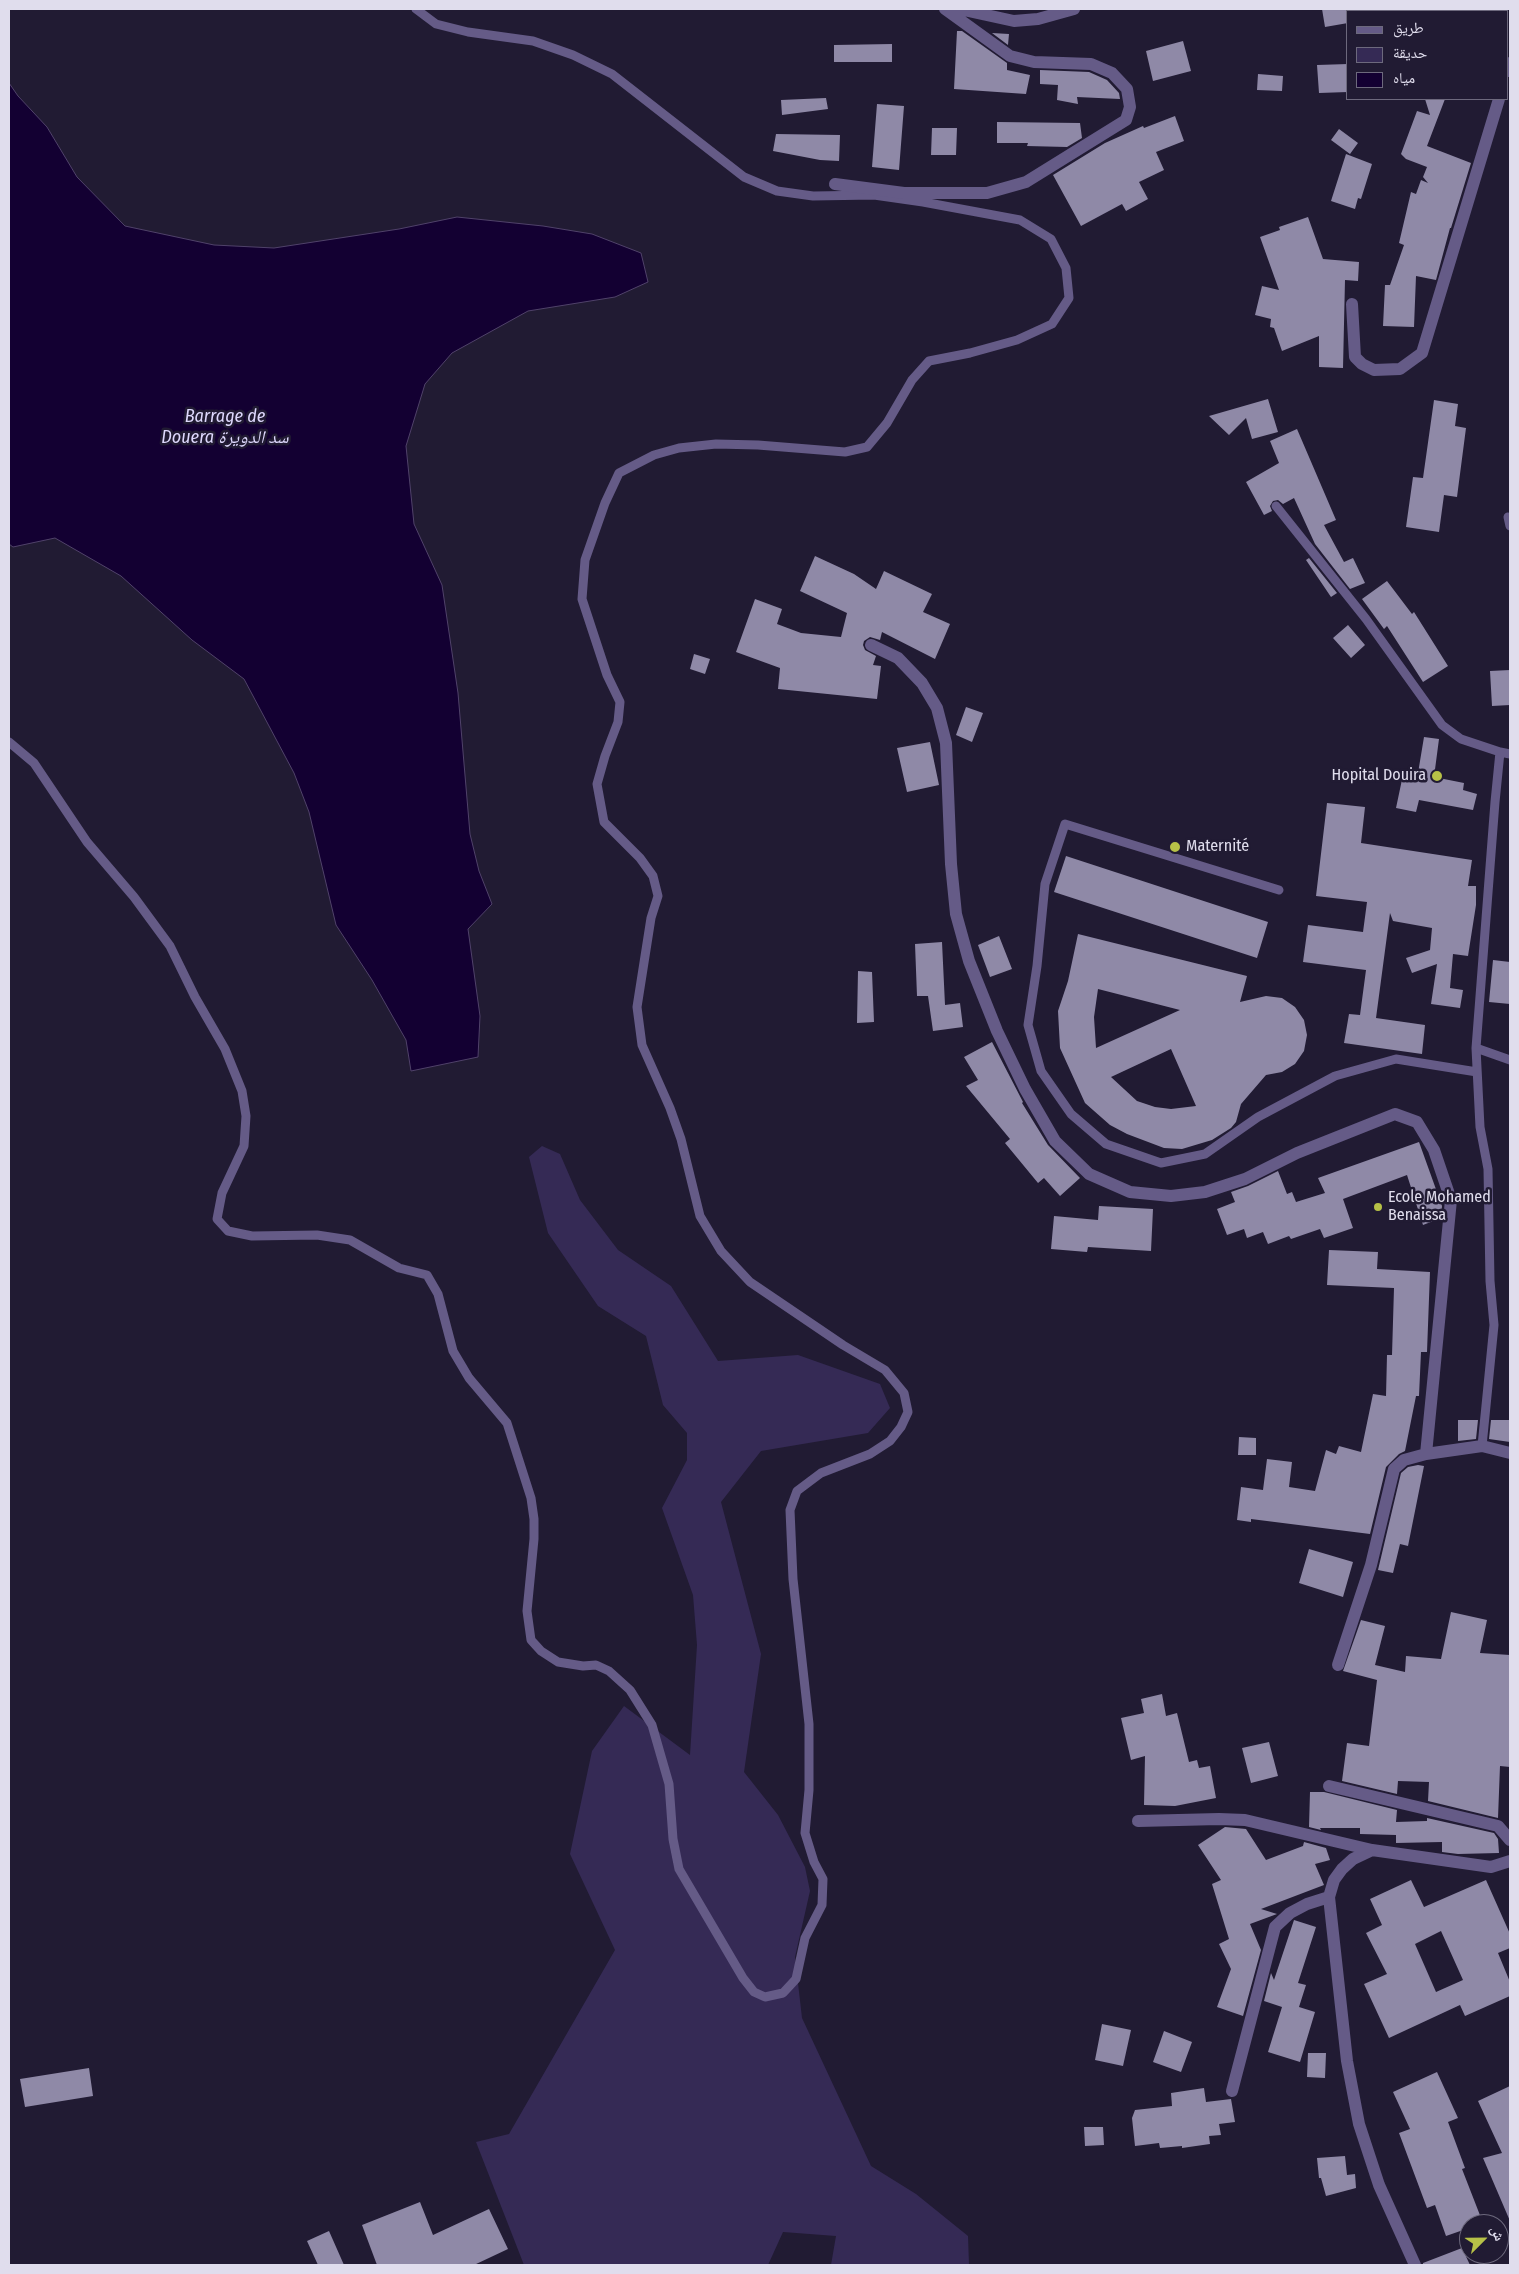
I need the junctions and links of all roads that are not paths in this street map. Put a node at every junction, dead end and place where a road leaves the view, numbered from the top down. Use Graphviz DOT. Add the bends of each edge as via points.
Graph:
graph roads {
  1 [pos="416,9"];
  2 [pos="945,9"];
  3 [pos="959,9"];
  4 [pos="1069,9"];
  5 [pos="1499,100"];
  6 [pos="835,184"];
  7 [pos="1352,304"];
  8 [pos="1276,506"];
  9 [pos="1508,517"];
  10 [pos="1510,526"];
  11 [pos="871,646"];
  12 [pos="9,742"];
  13 [pos="1500,752"];
  14 [pos="1510,754"];
  15 [pos="1279,890"];
  16 [pos="1476,1048"];
  17 [pos="1510,1062"];
  18 [pos="1477,1072"];
  19 [pos="1482,1446"];
  20 [pos="1510,1453"];
  21 [pos="1426,1454"];
  22 [pos="1338,1665"];
  23 [pos="1329,1786"];
  24 [pos="1138,1821"];
  25 [pos="1510,1840"];
  26 [pos="1372,1850"];
  27 [pos="1510,1861"];
  28 [pos="1330,1897"];
  29 [pos="1232,2091"];
  30 [pos="1415,2265"];
  1 -- 12 [label="lane" via="436,24 533,41 573,55 627,86 744,177 777,191 813,196 874,195 1020,220 1051,239 1066,268 1069,298 1052,324 1017,340 929,361 912,380 887,423 867,447 845,452 716,444 679,448 654,455 620,473 605,502 585,560 582,599 607,675 620,702 618,722 597,784 604,822 640,858 653,876 658,896 651,918 637,1007 642,1045 681,1139 700,1216 721,1251 750,1282 885,1370 904,1393 908,1412 902,1427 890,1441 870,1454 820,1473 797,1491 790,1510 793,1579 809,1724 805,1833 822,1879 822,1904 805,1938 796,1979 784,1993 766,1997 748,1985 679,1868 673,1840 669,1784 652,1725 630,1690 609,1671 596,1665 558,1662 531,1640 527,1611 534,1539 531,1498 507,1423 469,1378 453,1351 438,1294 427,1275 399,1268 350,1240 317,1235 252,1236 228,1231 217,1219 222,1193 244,1146 246,1116 242,1091 226,1049 170,946 87,842 34,763"];
  2 -- 6 [label="street" via="1010,56 1034,62 1091,64 1112,73 1127,89 1130,108 1126,120 1026,182 987,193 904,193"];
  3 -- 4 [label="street" via="1014,21 1038,19"];
  5 -- 7 [label="street" via="1422,353 1400,369 1374,370 1362,364 1355,357"];
  8 -- 13 [label="lane" via="1366,619 1442,725 1460,739"];
  9 -- 10 [label="lane"];
  11 -- 21 [label="street" via="898,658 922,683 937,708 946,743 950,855 956,914 969,961 997,1031 1054,1141 1089,1174 1130,1192 1171,1196 1205,1192 1245,1179 1297,1153 1395,1114 1417,1122 1434,1150 1451,1200"];
  13 -- 14 [label="lane"];
  13 -- 16 [label="lane"];
  15 -- 18 [label="lane" via="1065,824 1045,884 1028,1025 1041,1071 1071,1114 1106,1144 1161,1163 1205,1154 1258,1117 1335,1076 1396,1060"];
  16 -- 17 [label="lane"];
  16 -- 18 [label="lane"];
  18 -- 19 [label="lane" via="1480,1127 1488,1169 1494,1325"];
  19 -- 20 [label="street"];
  19 -- 21 [label="street"];
  21 -- 22 [label="street" via="1404,1460 1394,1470 1371,1565"];
  23 -- 25 [label="street" via="1498,1826"];
  24 -- 26 [label="street" via="1246,1820"];
  26 -- 27 [label="street" via="1491,1867"];
  26 -- 28 [label="street" via="1353,1859 1342,1869 1334,1880"];
  28 -- 29 [label="street" via="1290,1913 1275,1927"];
  28 -- 30 [label="street" via="1347,2061 1359,2124 1379,2186"];
}
